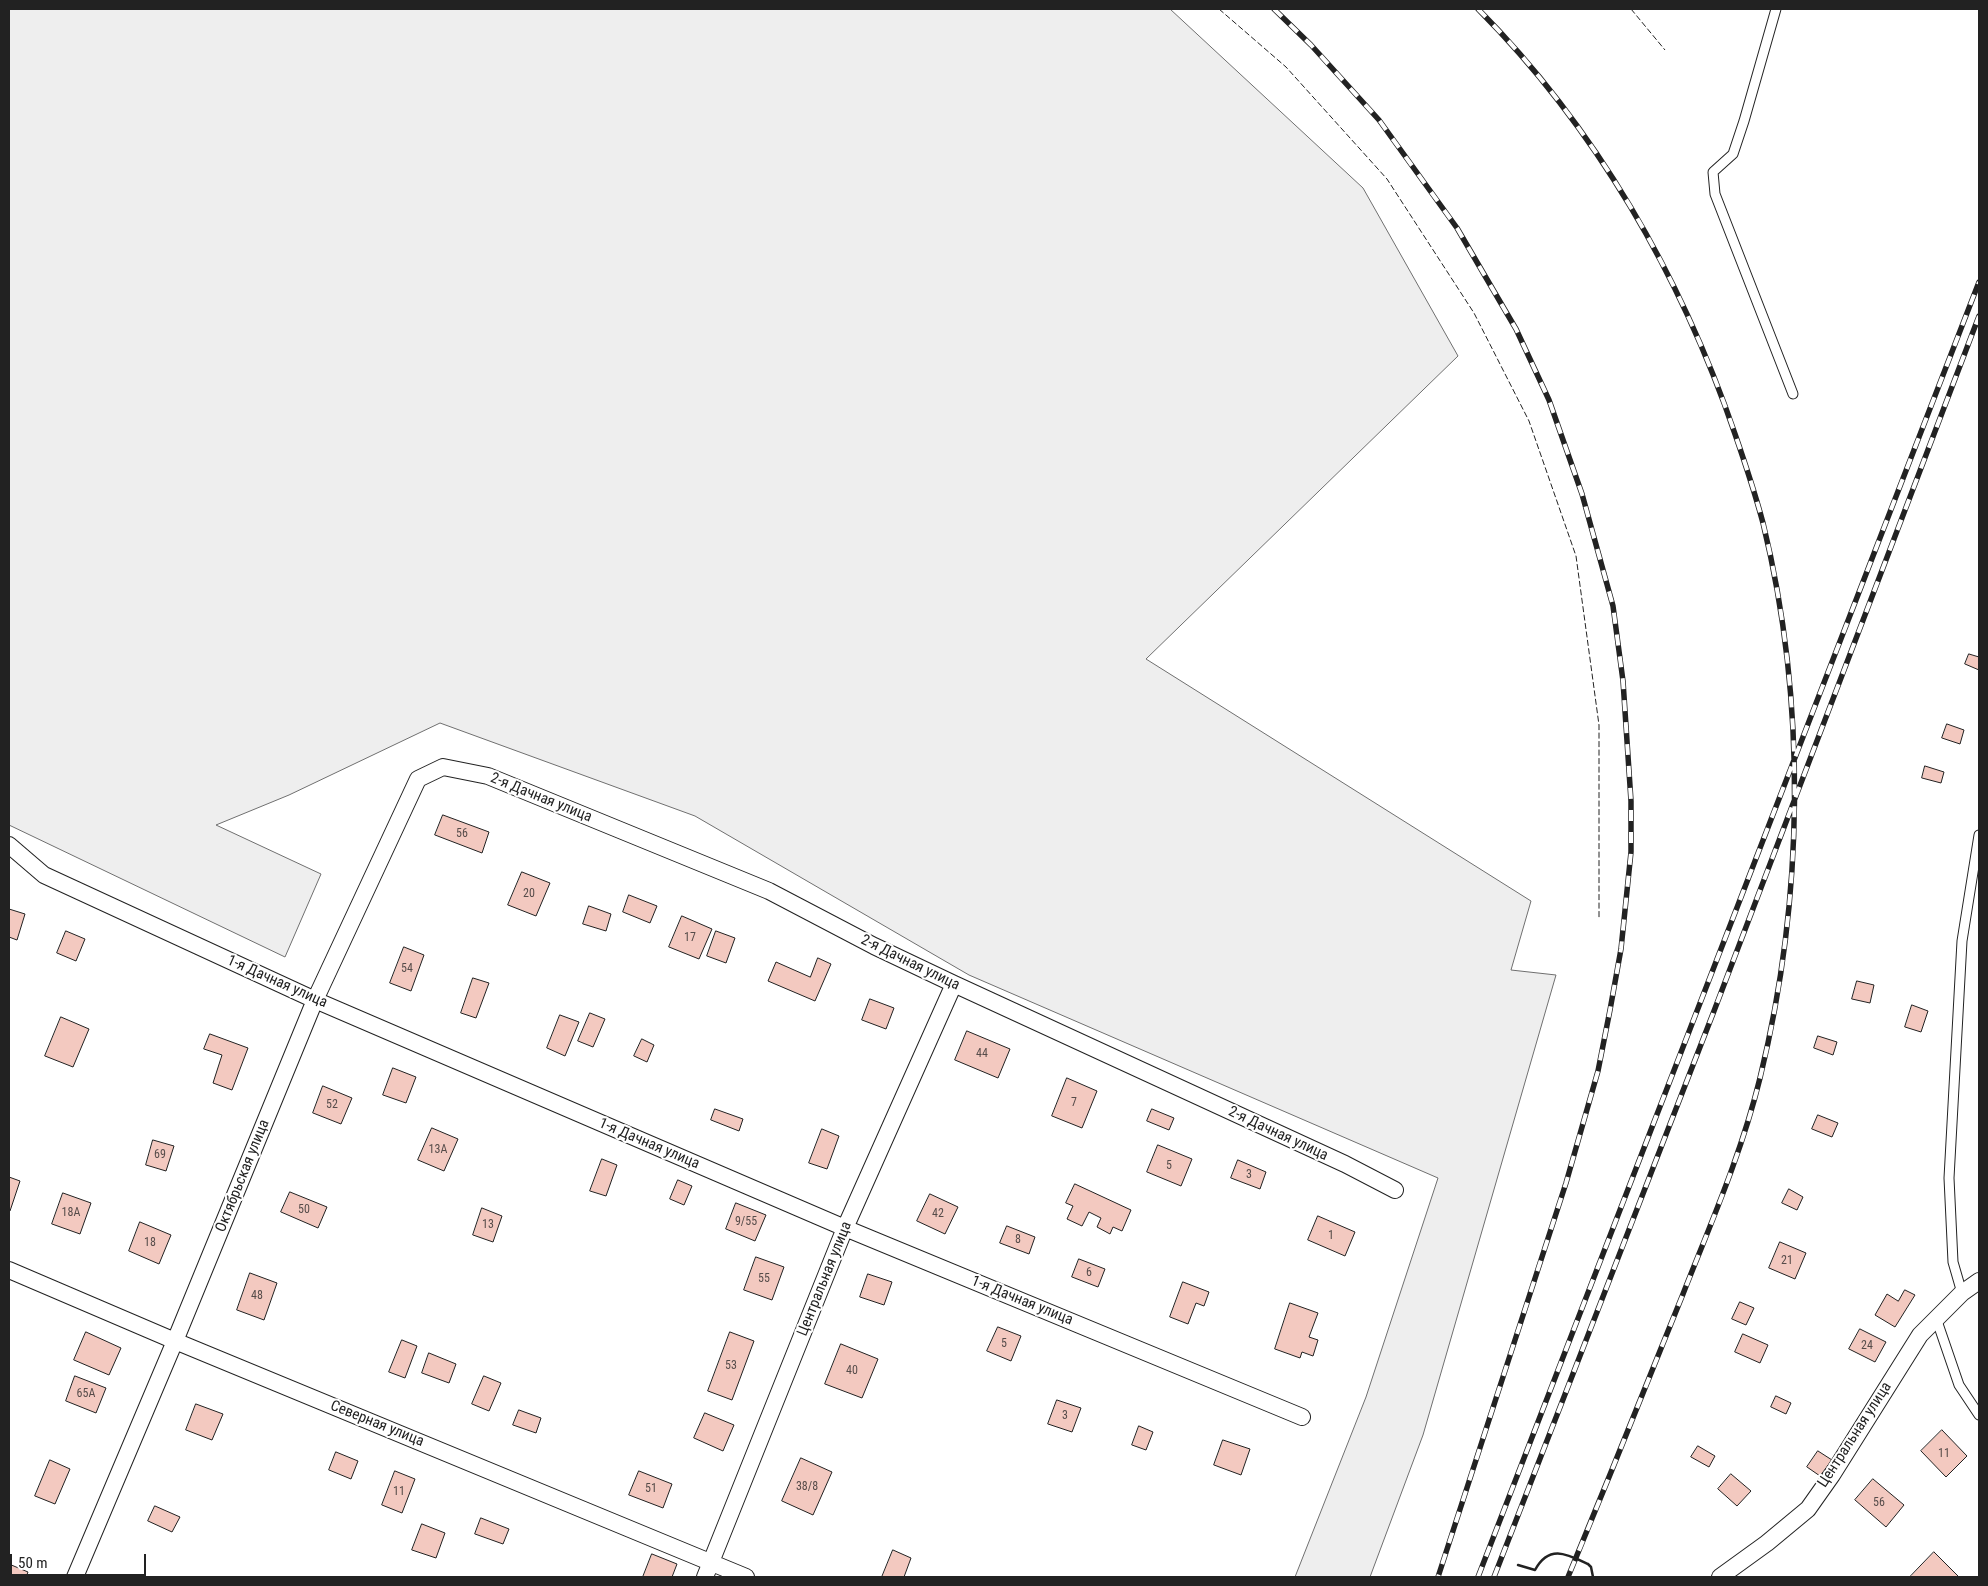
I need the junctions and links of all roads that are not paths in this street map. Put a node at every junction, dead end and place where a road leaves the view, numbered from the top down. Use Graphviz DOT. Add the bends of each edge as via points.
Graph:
graph roads {
  1 [pos="1776,9"];
  2 [pos="1794,394"];
  3 [pos="418,779"];
  4 [pos="1979,835"];
  5 [pos="9,845"];
  6 [pos="954,984"];
  7 [pos="315,1000"];
  8 [pos="1395,1190"];
  9 [pos="846,1228"];
  10 [pos="9,1270"];
  11 [pos="1979,1282"];
  12 [pos="1962,1293"];
  13 [pos="1936,1318"];
  14 [pos="175,1341"];
  15 [pos="1979,1415"];
  16 [pos="1302,1417"];
  17 [pos="708,1570"];
  18 [pos="74,1577"];
  19 [pos="746,1577"];
  20 [pos="1720,1577"];
  1 -- 2 [label="lane" via="1732,154 1713,172 1715,194"];
  3 -- 6 [label="street, 2-я Дачная улица" via="442,767 488,776 769,891"];
  3 -- 7 [label="street, Октябрьская улица"];
  4 -- 12 [label="lane" via="1962,941 1949,1178 1953,1262"];
  5 -- 7 [label="street, 1-я Дачная улица" via="44,875"];
  6 -- 8 [label="street, 2-я Дачная улица"];
  6 -- 9 [label="street, Центральная улица"];
  7 -- 9 [label="street, 1-я Дачная улица"];
  7 -- 14 [label="street, Октябрьская улица"];
  9 -- 16 [label="street, 1-я Дачная улица"];
  9 -- 17 [label="street, Центральная улица"];
  10 -- 14 [label="street, Северная улица"];
  11 -- 12 [label="street, Центральная улица"];
  12 -- 13 [label="street, Центральная улица"];
  13 -- 15 [label="lane" via="1959,1385"];
  13 -- 20 [label="street, Центральная улица" via="1911,1348 1808,1508"];
  14 -- 17 [label="street, Северная улица"];
  14 -- 18 [label="street, Октябрьская улица"];
  17 -- 19 [label="street, Северная улица"];
}
